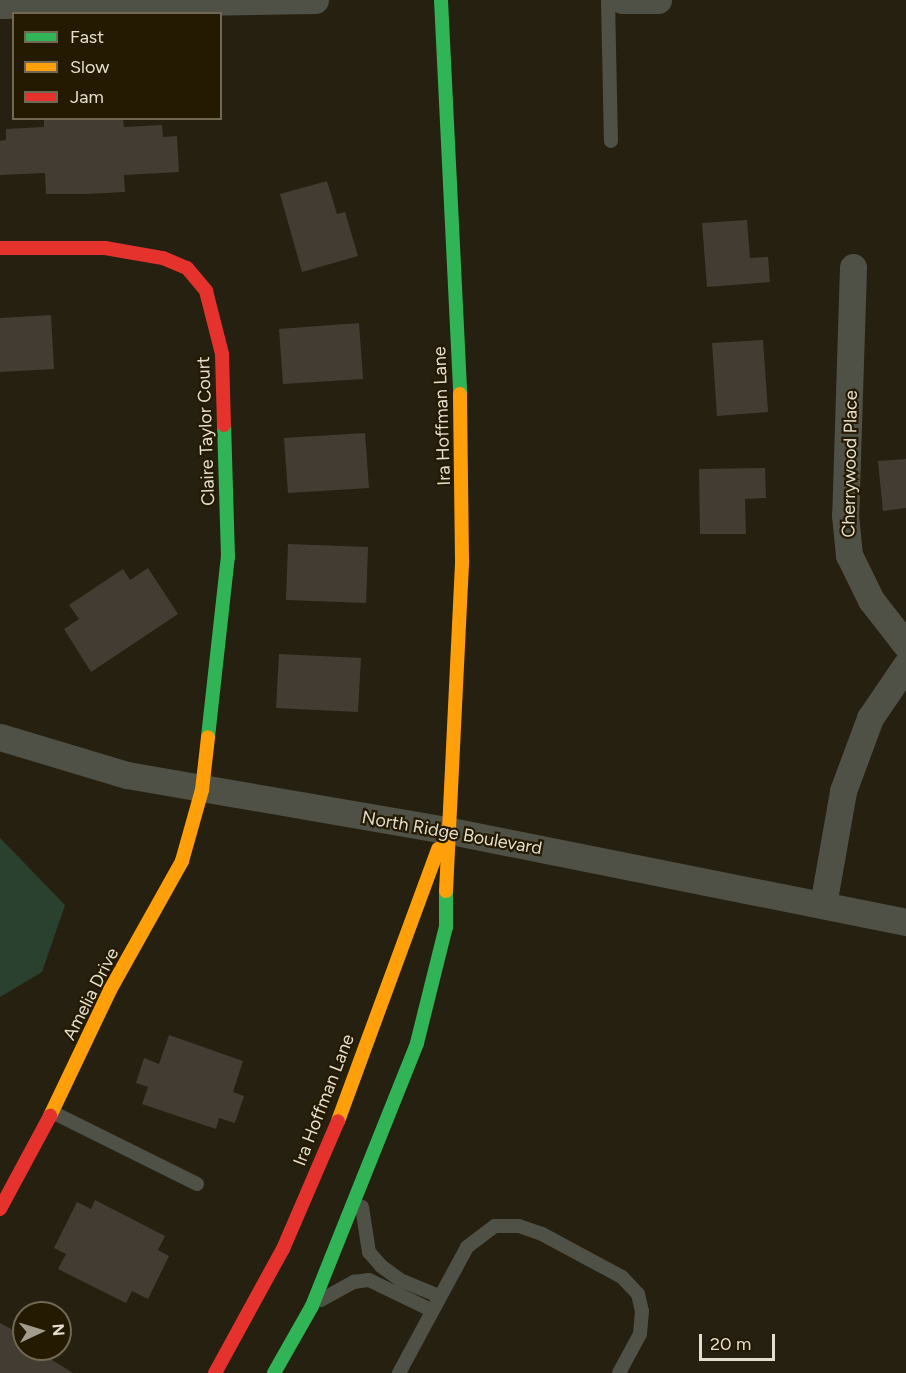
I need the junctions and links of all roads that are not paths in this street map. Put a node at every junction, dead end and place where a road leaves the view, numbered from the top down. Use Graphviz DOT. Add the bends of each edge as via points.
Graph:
graph roads {
  1 [pos="315,0"];
  2 [pos="441,0"];
  3 [pos="608,0"];
  4 [pos="622,0"];
  5 [pos="658,0"];
  6 [pos="0,5"];
  7 [pos="611,141"];
  8 [pos="0,248"];
  9 [pos="853,267"];
  10 [pos="906,645"];
  11 [pos="906,665"];
  12 [pos="0,737"];
  13 [pos="202,790"];
  14 [pos="446,830"];
  15 [pos="823,905"];
  16 [pos="906,922"];
  17 [pos="52,1112"];
  18 [pos="197,1184"];
  19 [pos="358,1190"];
  20 [pos="0,1209"];
  21 [pos="439,1296"];
  22 [pos="312,1306"];
  23 [pos="431,1310"];
  24 [pos="215,1373"];
  25 [pos="274,1373"];
  26 [pos="399,1373"];
  27 [pos="619,1373"];
  1 -- 6 [label="street"];
  2 -- 14 [label="main road, Ira Hoffman Lane" via="463,457 462,560"];
  3 -- 7 [label="lane"];
  4 -- 5 [label="street"];
  8 -- 13 [label="main road, Claire Taylor Court" via="105,248 163,258 187,268 206,291 222,354 228,557"];
  9 -- 10 [label="street, Cherrywood Place" via="845,515 849,555 871,600"];
  11 -- 15 [label="street" via="870,718 843,791"];
  12 -- 13 [label="street, North Ridge Boulevard" via="127,775"];
  13 -- 14 [label="street, North Ridge Boulevard"];
  13 -- 17 [label="main road, Amelia Drive" via="182,861 111,990"];
  14 -- 15 [label="street, North Ridge Boulevard"];
  14 -- 19 [label="main road, Ira Hoffman Lane" via="443,938 417,1043"];
  14 -- 24 [label="main road, Ira Hoffman Lane" via="332,1137 283,1249"];
  15 -- 16 [label="street, North Ridge Boulevard"];
  17 -- 18 [label="lane"];
  17 -- 20 [label="main road, Amelia Drive"];
  19 -- 21 [label="lane" via="369,1252 400,1280"];
  19 -- 22 [label="main road, Ira Hoffman Lane"];
  21 -- 23 [label="lane"];
  21 -- 27 [label="lane" via="466,1247 478,1235 495,1226 519,1226 542,1234 622,1277 638,1294 642,1311 640,1334"];
  22 -- 23 [label="lane" via="334,1291 369,1280"];
  22 -- 25 [label="main road, Ira Hoffman Lane"];
  23 -- 26 [label="lane"];
}
